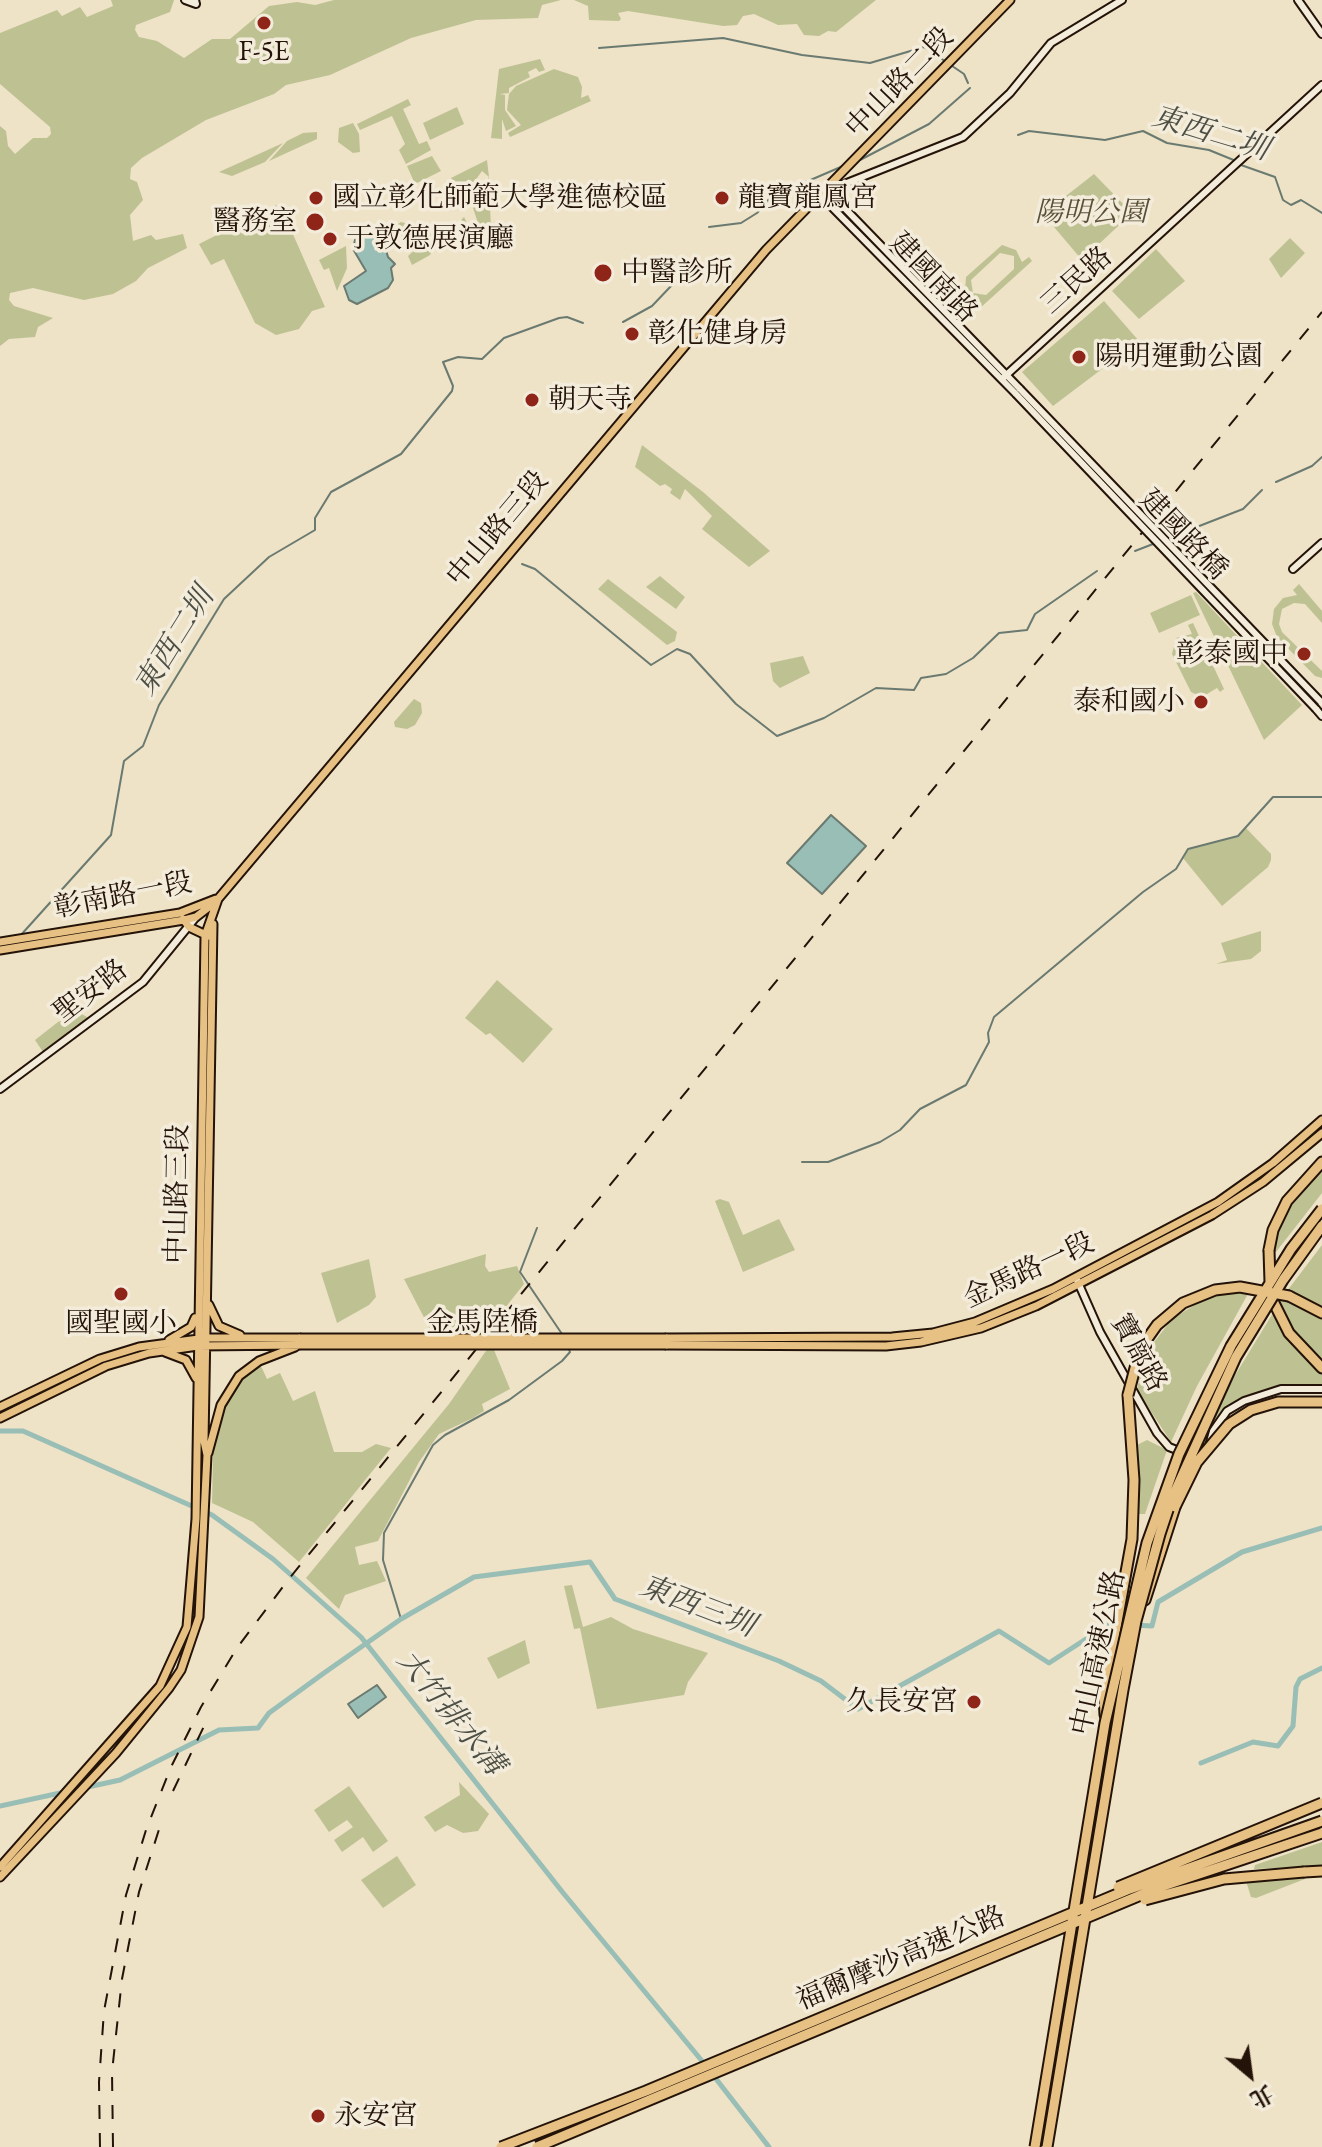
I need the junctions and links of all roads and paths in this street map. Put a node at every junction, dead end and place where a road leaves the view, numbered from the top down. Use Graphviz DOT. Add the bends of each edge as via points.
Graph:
graph roads {
  1 [pos="185,0"];
  2 [pos="1010,0"];
  3 [pos="1122,0"];
  4 [pos="1298,0"];
  5 [pos="196,2"];
  6 [pos="1322,34"];
  7 [pos="1322,85"];
  8 [pos="824,191"];
  9 [pos="1004,378"];
  10 [pos="1018,392"];
  11 [pos="1322,543"];
  12 [pos="1293,569"];
  13 [pos="1322,702"];
  14 [pos="1322,716"];
  15 [pos="218,899"];
  16 [pos="189,920"];
  17 [pos="208,933"];
  18 [pos="0,942"];
  19 [pos="0,950"];
  20 [pos="0,1089"];
  21 [pos="1322,1120"];
  22 [pos="1322,1133"];
  23 [pos="1322,1162"];
  24 [pos="1322,1209"];
  25 [pos="1322,1226"];
  26 [pos="1077,1280"];
  27 [pos="207,1296"];
  28 [pos="199,1304"];
  29 [pos="1322,1313"];
  30 [pos="250,1338"];
  31 [pos="202,1342"];
  32 [pos="299,1342"];
  33 [pos="666,1342"];
  34 [pos="163,1347"];
  35 [pos="1322,1368"];
  36 [pos="197,1380"];
  37 [pos="1322,1389"];
  38 [pos="1322,1402"];
  39 [pos="0,1407"];
  40 [pos="0,1418"];
  41 [pos="207,1455"];
  42 [pos="201,1493"];
  43 [pos="200,1519"];
  44 [pos="1136,1621"];
  45 [pos="1105,1723"];
  46 [pos="106,1745"];
  47 [pos="118,1755"];
  48 [pos="1322,1803"];
  49 [pos="1322,1821"];
  50 [pos="1322,1833"];
  51 [pos="14,1856"];
  52 [pos="0,1867"];
  53 [pos="1322,1871"];
  54 [pos="0,1877"];
  55 [pos="1040,1924"];
  56 [pos="1022,1947"];
  57 [pos="501,2147"];
  58 [pos="537,2147"];
  59 [pos="1035,2147"];
  60 [pos="1047,2147"];
  1 -- 5 [label="street"];
  2 -- 8 [label="main road, 中山路二段"];
  3 -- 8 [label="street" via="1051,43 963,137"];
  4 -- 6 [label="street"];
  7 -- 9 [label="street, 三民路"];
  8 -- 9 [label="street, 建國南路"];
  8 -- 15 [label="main road, 中山路三段" via="766,250 568,480"];
  9 -- 10 [label="street, 建國南路"];
  10 -- 13 [label="street, 建國路橋, bridge"];
  10 -- 14 [label="street, 建國路橋, bridge"];
  11 -- 12 [label="street"];
  15 -- 16 [label="main road, 彰南路一段"];
  15 -- 16 [label="main road, 彰南路一段"];
  15 -- 17 [label="main road, 中山路三段"];
  16 -- 17 [label="main road"];
  16 -- 18 [label="main road, 彰南路一段"];
  16 -- 19 [label="main road, 彰南路一段"];
  16 -- 20 [label="street, 聖安路" via="143,982"];
  17 -- 27 [label="main road, 中山路三段"];
  17 -- 28 [label="main road, 中山路三段"];
  21 -- 26 [label="main road, 金馬路一段" via="1240,1188"];
  22 -- 26 [label="main road, 金馬路一段" via="1230,1205"];
  23 -- 35 [label="highway, bridge" via="1280,1213 1268,1259 1277,1311 1295,1341"];
  24 -- 45 [label="highway, 中山高速公路, bridge" via="1231,1346 1179,1454 1136,1581"];
  25 -- 44 [label="highway, 中山高速公路, bridge" via="1247,1337 1206,1418 1172,1498"];
  26 -- 33 [label="main road, 金馬路一段" via="1002,1320 921,1342"];
  26 -- 37 [label="street, 寶廍路" via="1100,1332 1169,1447 1199,1459 1227,1411 1244,1401 1281,1389"];
  27 -- 30 [label="main road" via="219,1326"];
  27 -- 31 [label="main road, 中山路三段"];
  28 -- 31 [label="main road, 中山路三段"];
  28 -- 34 [label="main road" via="191,1327"];
  29 -- 45 [label="highway, bridge" via="1267,1289 1215,1290 1183,1303 1140,1349 1128,1395 1132,1539 1104,1694"];
  30 -- 31 [label="main road"];
  30 -- 32 [label="main road"];
  31 -- 32 [label="main road"];
  31 -- 34 [label="main road"];
  31 -- 36 [label="main road, 中山路三段"];
  31 -- 41 [label="main road, 中山路三段"];
  32 -- 33 [label="main road, 金馬陸橋, bridge"];
  32 -- 41 [label="main road" via="239,1376 221,1405"];
  34 -- 36 [label="main road" via="186,1360"];
  34 -- 39 [label="main road" via="100,1359"];
  34 -- 40 [label="main road" via="106,1366"];
  36 -- 42 [label="main road, 中山路三段"];
  38 -- 44 [label="highway, bridge" via="1288,1400 1261,1406 1210,1442 1175,1507"];
  41 -- 42 [label="main road, 中山路三段"];
  42 -- 43 [label="main road"];
  43 -- 46 [label="main road" via="191,1611 179,1650 160,1686"];
  43 -- 47 [label="main road" via="199,1617 189,1651 169,1688"];
  44 -- 60 [label="highway, 中山高速公路, bridge"];
  45 -- 59 [label="highway, 中山高速公路, bridge"];
  46 -- 47 [label="main road"];
  46 -- 51 [label="main road"];
  47 -- 51 [label="main road"];
  48 -- 55 [label="highway, bridge" via="1075,1904"];
  49 -- 55 [label="highway, 福爾摩沙高速公路, bridge"];
  50 -- 56 [label="highway, 福爾摩沙高速公路, bridge" via="1160,1887"];
  51 -- 52 [label="main road"];
  51 -- 54 [label="main road"];
  53 -- 56 [label="highway, bridge" via="1193,1885"];
  55 -- 57 [label="highway, 福爾摩沙高速公路, bridge"];
  56 -- 58 [label="highway, 福爾摩沙高速公路, bridge"];
}
